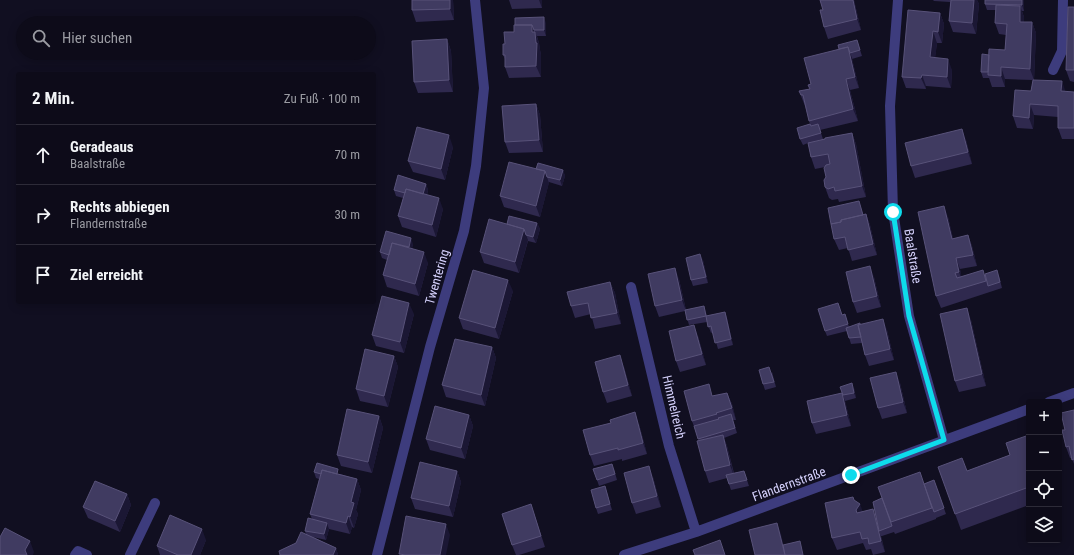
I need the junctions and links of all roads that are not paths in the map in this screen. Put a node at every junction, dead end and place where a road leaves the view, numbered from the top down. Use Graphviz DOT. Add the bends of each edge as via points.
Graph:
graph roads {
  1 [pos="475,0"];
  2 [pos="898,0"];
  3 [pos="1063,0"];
  4 [pos="1053,70"];
  5 [pos="631,287"];
  6 [pos="1074,393"];
  7 [pos="1057,399"];
  8 [pos="1026,410"];
  9 [pos="944,440"];
  10 [pos="155,503"];
  11 [pos="696,532"];
  12 [pos="130,555"];
  13 [pos="377,555"];
  14 [pos="624,555"];
  1 -- 13 [label="street, Twentering" via="484,88 476,166 464,231 430,347"];
  2 -- 9 [label="street, Baalstraße" via="890,106 893,212 909,316"];
  3 -- 4 [label="street" via="1062,51"];
  5 -- 11 [label="street, Himmelreich" via="669,446"];
  6 -- 7 [label="street"];
  8 -- 9 [label="street, Flandernstraße"];
  9 -- 11 [label="street, Flandernstraße"];
  10 -- 12 [label="street"];
  11 -- 14 [label="street, Flandernstraße"];
}
